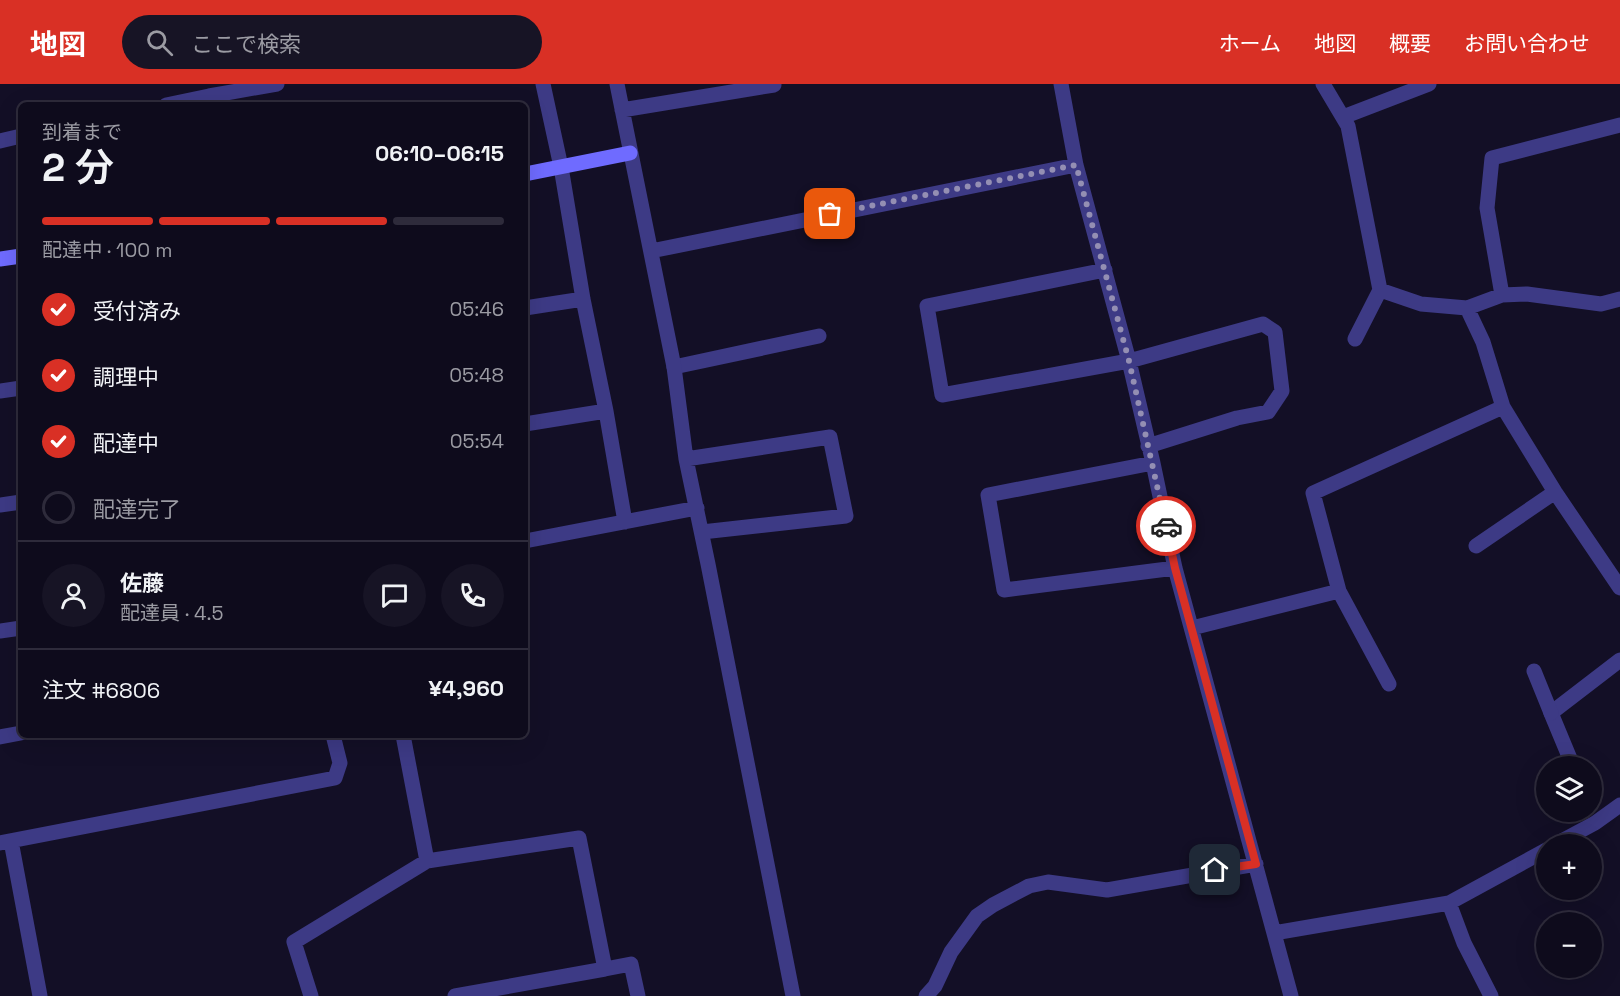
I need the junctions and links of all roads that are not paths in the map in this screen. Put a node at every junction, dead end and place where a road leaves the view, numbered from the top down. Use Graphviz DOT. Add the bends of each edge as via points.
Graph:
graph roads {
  1 [pos="277,84"];
  2 [pos="543,84"];
  3 [pos="617,84"];
  4 [pos="774,84"];
  5 [pos="1061,84"];
  6 [pos="1323,84"];
  7 [pos="1429,84"];
  8 [pos="208,95"];
  9 [pos="179,102"];
  10 [pos="622,110"];
  11 [pos="1343,117"];
  12 [pos="1620,125"];
  13 [pos="18,137"];
  14 [pos="0,141"];
  15 [pos="630,153"];
  16 [pos="1076,165"];
  17 [pos="561,167"];
  18 [pos="528,173"];
  19 [pos="651,251"];
  20 [pos="18,256"];
  21 [pos="0,259"];
  22 [pos="1105,270"];
  23 [pos="1380,290"];
  24 [pos="1502,295"];
  25 [pos="584,299"];
  26 [pos="1620,299"];
  27 [pos="528,308"];
  28 [pos="1467,308"];
  29 [pos="819,336"];
  30 [pos="1355,339"];
  31 [pos="1129,361"];
  32 [pos="674,367"];
  33 [pos="18,389"];
  34 [pos="0,392"];
  35 [pos="1503,407"];
  36 [pos="606,411"];
  37 [pos="528,424"];
  38 [pos="1148,446"];
  39 [pos="686,459"];
  40 [pos="1153,463"];
  41 [pos="1555,492"];
  42 [pos="18,502"];
  43 [pos="0,505"];
  44 [pos="697,508"];
  45 [pos="625,522"];
  46 [pos="702,532"];
  47 [pos="528,540"];
  48 [pos="1476,546"];
  49 [pos="1175,568"];
  50 [pos="1620,588"];
  51 [pos="1339,591"];
  52 [pos="18,628"];
  53 [pos="1191,628"];
  54 [pos="0,631"];
  55 [pos="1620,660"];
  56 [pos="1534,672"];
  57 [pos="1389,684"];
  58 [pos="1551,713"];
  59 [pos="18,734"];
  60 [pos="0,737"];
  61 [pos="334,738"];
  62 [pos="404,738"];
  63 [pos="1569,756"];
  64 [pos="1620,805"];
  65 [pos="1602,813"];
  66 [pos="1586,822"];
  67 [pos="1570,834"];
  68 [pos="6,842"];
  69 [pos="1536,855"];
  70 [pos="427,861"];
  71 [pos="1256,864"];
  72 [pos="1449,903"];
  73 [pos="1274,933"];
  74 [pos="605,969"];
  75 [pos="40,996"];
  76 [pos="311,996"];
  77 [pos="455,996"];
  78 [pos="638,996"];
  79 [pos="793,996"];
  80 [pos="926,996"];
  81 [pos="1291,996"];
  82 [pos="1491,996"];
  1 -- 8 [label="street"];
  2 -- 17 [label="street"];
  3 -- 10 [label="street"];
  4 -- 10 [label="street"];
  5 -- 16 [label="street"];
  6 -- 11 [label="street"];
  7 -- 11 [label="street"];
  8 -- 9 [label="street"];
  10 -- 15 [label="street"];
  11 -- 23 [label="street" via="1348,126"];
  12 -- 24 [label="street" via="1492,158 1487,208"];
  13 -- 14 [label="street"];
  15 -- 17 [label="street"];
  15 -- 19 [label="street"];
  16 -- 19 [label="street"];
  16 -- 22 [label="street"];
  17 -- 18 [label="street"];
  17 -- 25 [label="street"];
  19 -- 32 [label="street"];
  20 -- 21 [label="street"];
  22 -- 31 [label="street"];
  22 -- 31 [label="street" via="927,306 942,395"];
  23 -- 28 [label="street" via="1421,304"];
  23 -- 30 [label="street"];
  24 -- 26 [label="street" via="1527,294 1601,304"];
  24 -- 28 [label="street"];
  25 -- 27 [label="street"];
  25 -- 36 [label="street"];
  28 -- 35 [label="street" via="1483,342"];
  29 -- 32 [label="street"];
  31 -- 38 [label="street"];
  31 -- 38 [label="street" via="1263,324 1275,332 1282,391 1268,412"];
  32 -- 39 [label="street"];
  33 -- 34 [label="street"];
  35 -- 41 [label="street"];
  35 -- 51 [label="street" via="1313,493"];
  36 -- 37 [label="street"];
  36 -- 45 [label="street"];
  38 -- 40 [label="street"];
  39 -- 44 [label="street"];
  39 -- 46 [label="street" via="830,437 846,516"];
  40 -- 49 [label="street"];
  40 -- 49 [label="street" via="988,495 1004,591"];
  41 -- 48 [label="street"];
  41 -- 50 [label="street"];
  42 -- 43 [label="street"];
  44 -- 45 [label="street"];
  44 -- 46 [label="street"];
  45 -- 47 [label="street"];
  46 -- 79 [label="street"];
  49 -- 53 [label="street"];
  51 -- 53 [label="street"];
  51 -- 57 [label="street"];
  52 -- 54 [label="street"];
  53 -- 71 [label="street"];
  55 -- 58 [label="street"];
  56 -- 58 [label="street"];
  58 -- 63 [label="street"];
  59 -- 60 [label="street"];
  61 -- 68 [label="street" via="340,763 335,778"];
  62 -- 70 [label="street"];
  64 -- 65 [label="street"];
  66 -- 67 [label="street"];
  68 -- 75 [label="street"];
  69 -- 72 [label="street"];
  70 -- 74 [label="street" via="579,838"];
  70 -- 76 [label="street" via="294,942"];
  71 -- 73 [label="street"];
  71 -- 80 [label="street" via="1107,890 1048,882 1029,886 977,916"];
  72 -- 73 [label="street"];
  72 -- 82 [label="street"];
  73 -- 81 [label="street"];
  74 -- 77 [label="street"];
  74 -- 78 [label="street" via="631,964"];
}
